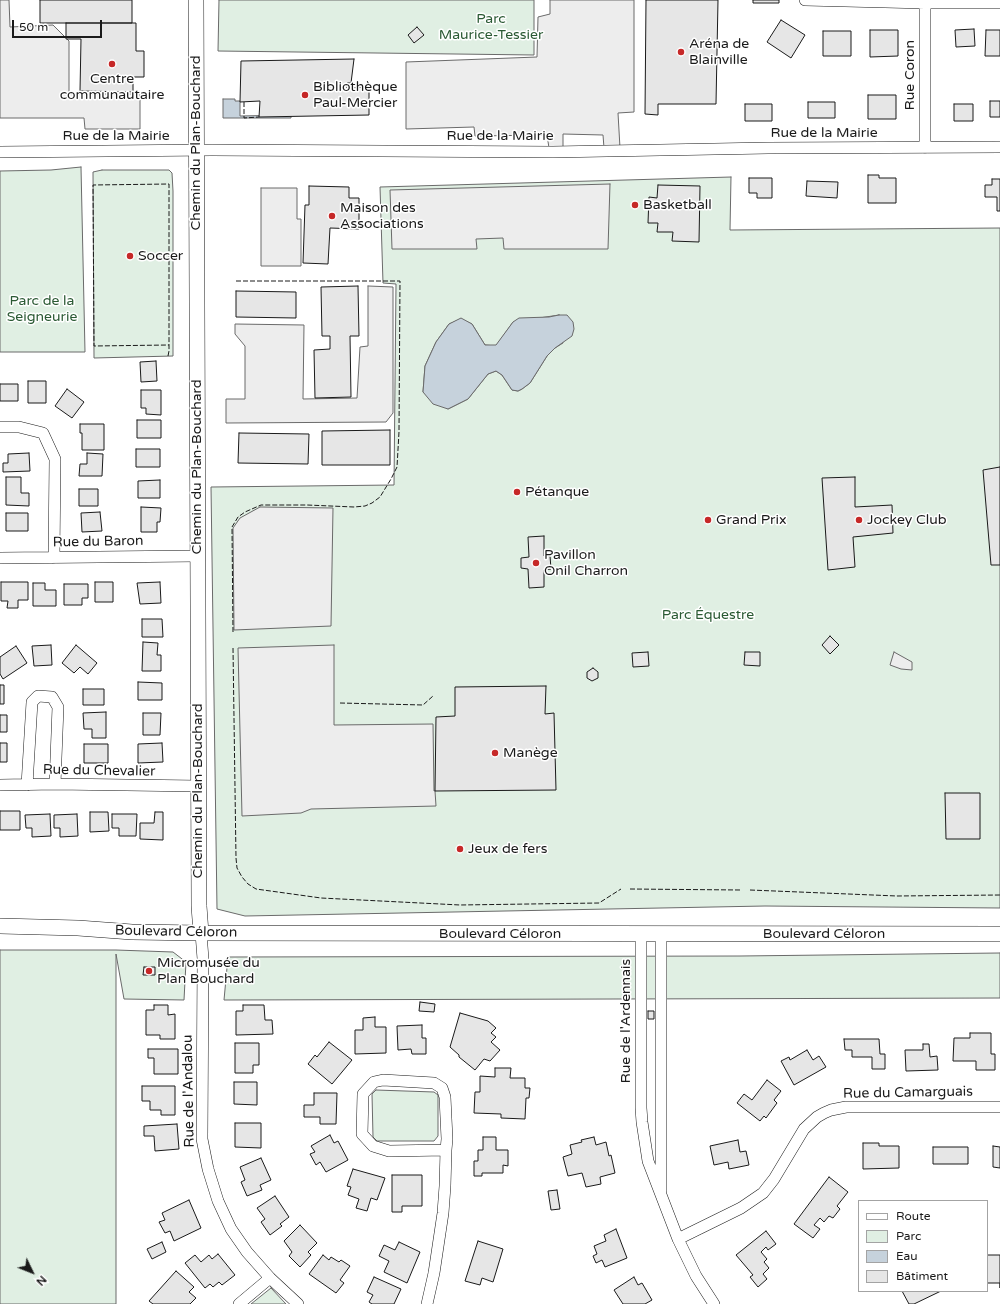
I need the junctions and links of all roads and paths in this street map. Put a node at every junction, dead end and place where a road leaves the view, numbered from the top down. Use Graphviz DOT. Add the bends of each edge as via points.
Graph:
graph roads {
  1 [pos="196,0"];
  2 [pos="805,0"];
  3 [pos="824,0"];
  4 [pos="925,3"];
  5 [pos="1000,3"];
  6 [pos="1000,147"];
  7 [pos="925,148"];
  8 [pos="196,151"];
  9 [pos="0,152"];
  10 [pos="0,427"];
  11 [pos="197,556"];
  12 [pos="0,558"];
  13 [pos="54,558"];
  14 [pos="55,784"];
  15 [pos="0,785"];
  16 [pos="28,785"];
  17 [pos="198,786"];
  18 [pos="0,926"];
  19 [pos="201,933"];
  20 [pos="641,934"];
  21 [pos="661,934"];
  22 [pos="1000,934"];
  23 [pos="1000,1107"];
  24 [pos="641,1108"];
  25 [pos="661,1108"];
  26 [pos="446,1150"];
  27 [pos="661,1197"];
  28 [pos="678,1239"];
  29 [pos="270,1278"];
  30 [pos="239,1304"];
  31 [pos="298,1304"];
  32 [pos="427,1304"];
  33 [pos="714,1304"];
  1 -- 8 [label="street, Chemin du Plan-Bouchard"];
  2 -- 3 [label="street"];
  3 -- 4 [label="street"];
  4 -- 5 [label="street"];
  4 -- 7 [label="street, Rue Coron"];
  6 -- 7 [label="street, Rue de la Mairie"];
  7 -- 8 [label="street, Rue de la Mairie" via="553,152"];
  8 -- 9 [label="street, Rue de la Mairie"];
  8 -- 11 [label="street, Chemin du Plan-Bouchard"];
  10 -- 13 [label="street" via="19,427 43,433 55,459"];
  11 -- 13 [label="street, Rue du Baron"];
  11 -- 17 [label="street, Chemin du Plan-Bouchard"];
  12 -- 13 [label="street, Rue du Baron"];
  14 -- 16 [label="street, Rue du Chevalier"];
  14 -- 16 [label="street" via="58,707 52,697 38,696 32,702"];
  14 -- 17 [label="street, Rue du Chevalier"];
  15 -- 16 [label="street, Rue du Chevalier"];
  17 -- 19 [label="street, Chemin du Plan-Bouchard"];
  18 -- 19 [label="street, Boulevard Céloron"];
  19 -- 20 [label="street, Boulevard Céloron"];
  19 -- 29 [label="street, Rue de l'Andalou" via="202,1139 208,1169 218,1201 231,1229"];
  20 -- 21 [label="street, Boulevard Céloron"];
  20 -- 24 [label="street, Rue de l'Ardennais"];
  21 -- 22 [label="street, Boulevard Céloron"];
  21 -- 25 [label="street, Rue de l'Ardennais"];
  23 -- 28 [label="street, Rue du Camarguais" via="846,1107 831,1110 804,1128 774,1179 757,1198 719,1220"];
  24 -- 25 [label="street"];
  24 -- 27 [label="street, Rue de l'Ardennais" via="648,1161"];
  25 -- 27 [label="street, Rue de l'Ardennais"];
  26 -- 26 [label="street" via="447,1116 442,1088 434,1083 383,1080 374,1082 364,1094 362,1134 373,1146 389,1151"];
  26 -- 32 [label="street" via="442,1225"];
  27 -- 28 [label="street, Rue de l'Ardennais"];
  28 -- 33 [label="street, Rue de l'Ardennais" via="696,1276"];
  29 -- 30 [label="street"];
  29 -- 31 [label="street, Rue de l'Andalou"];
}
